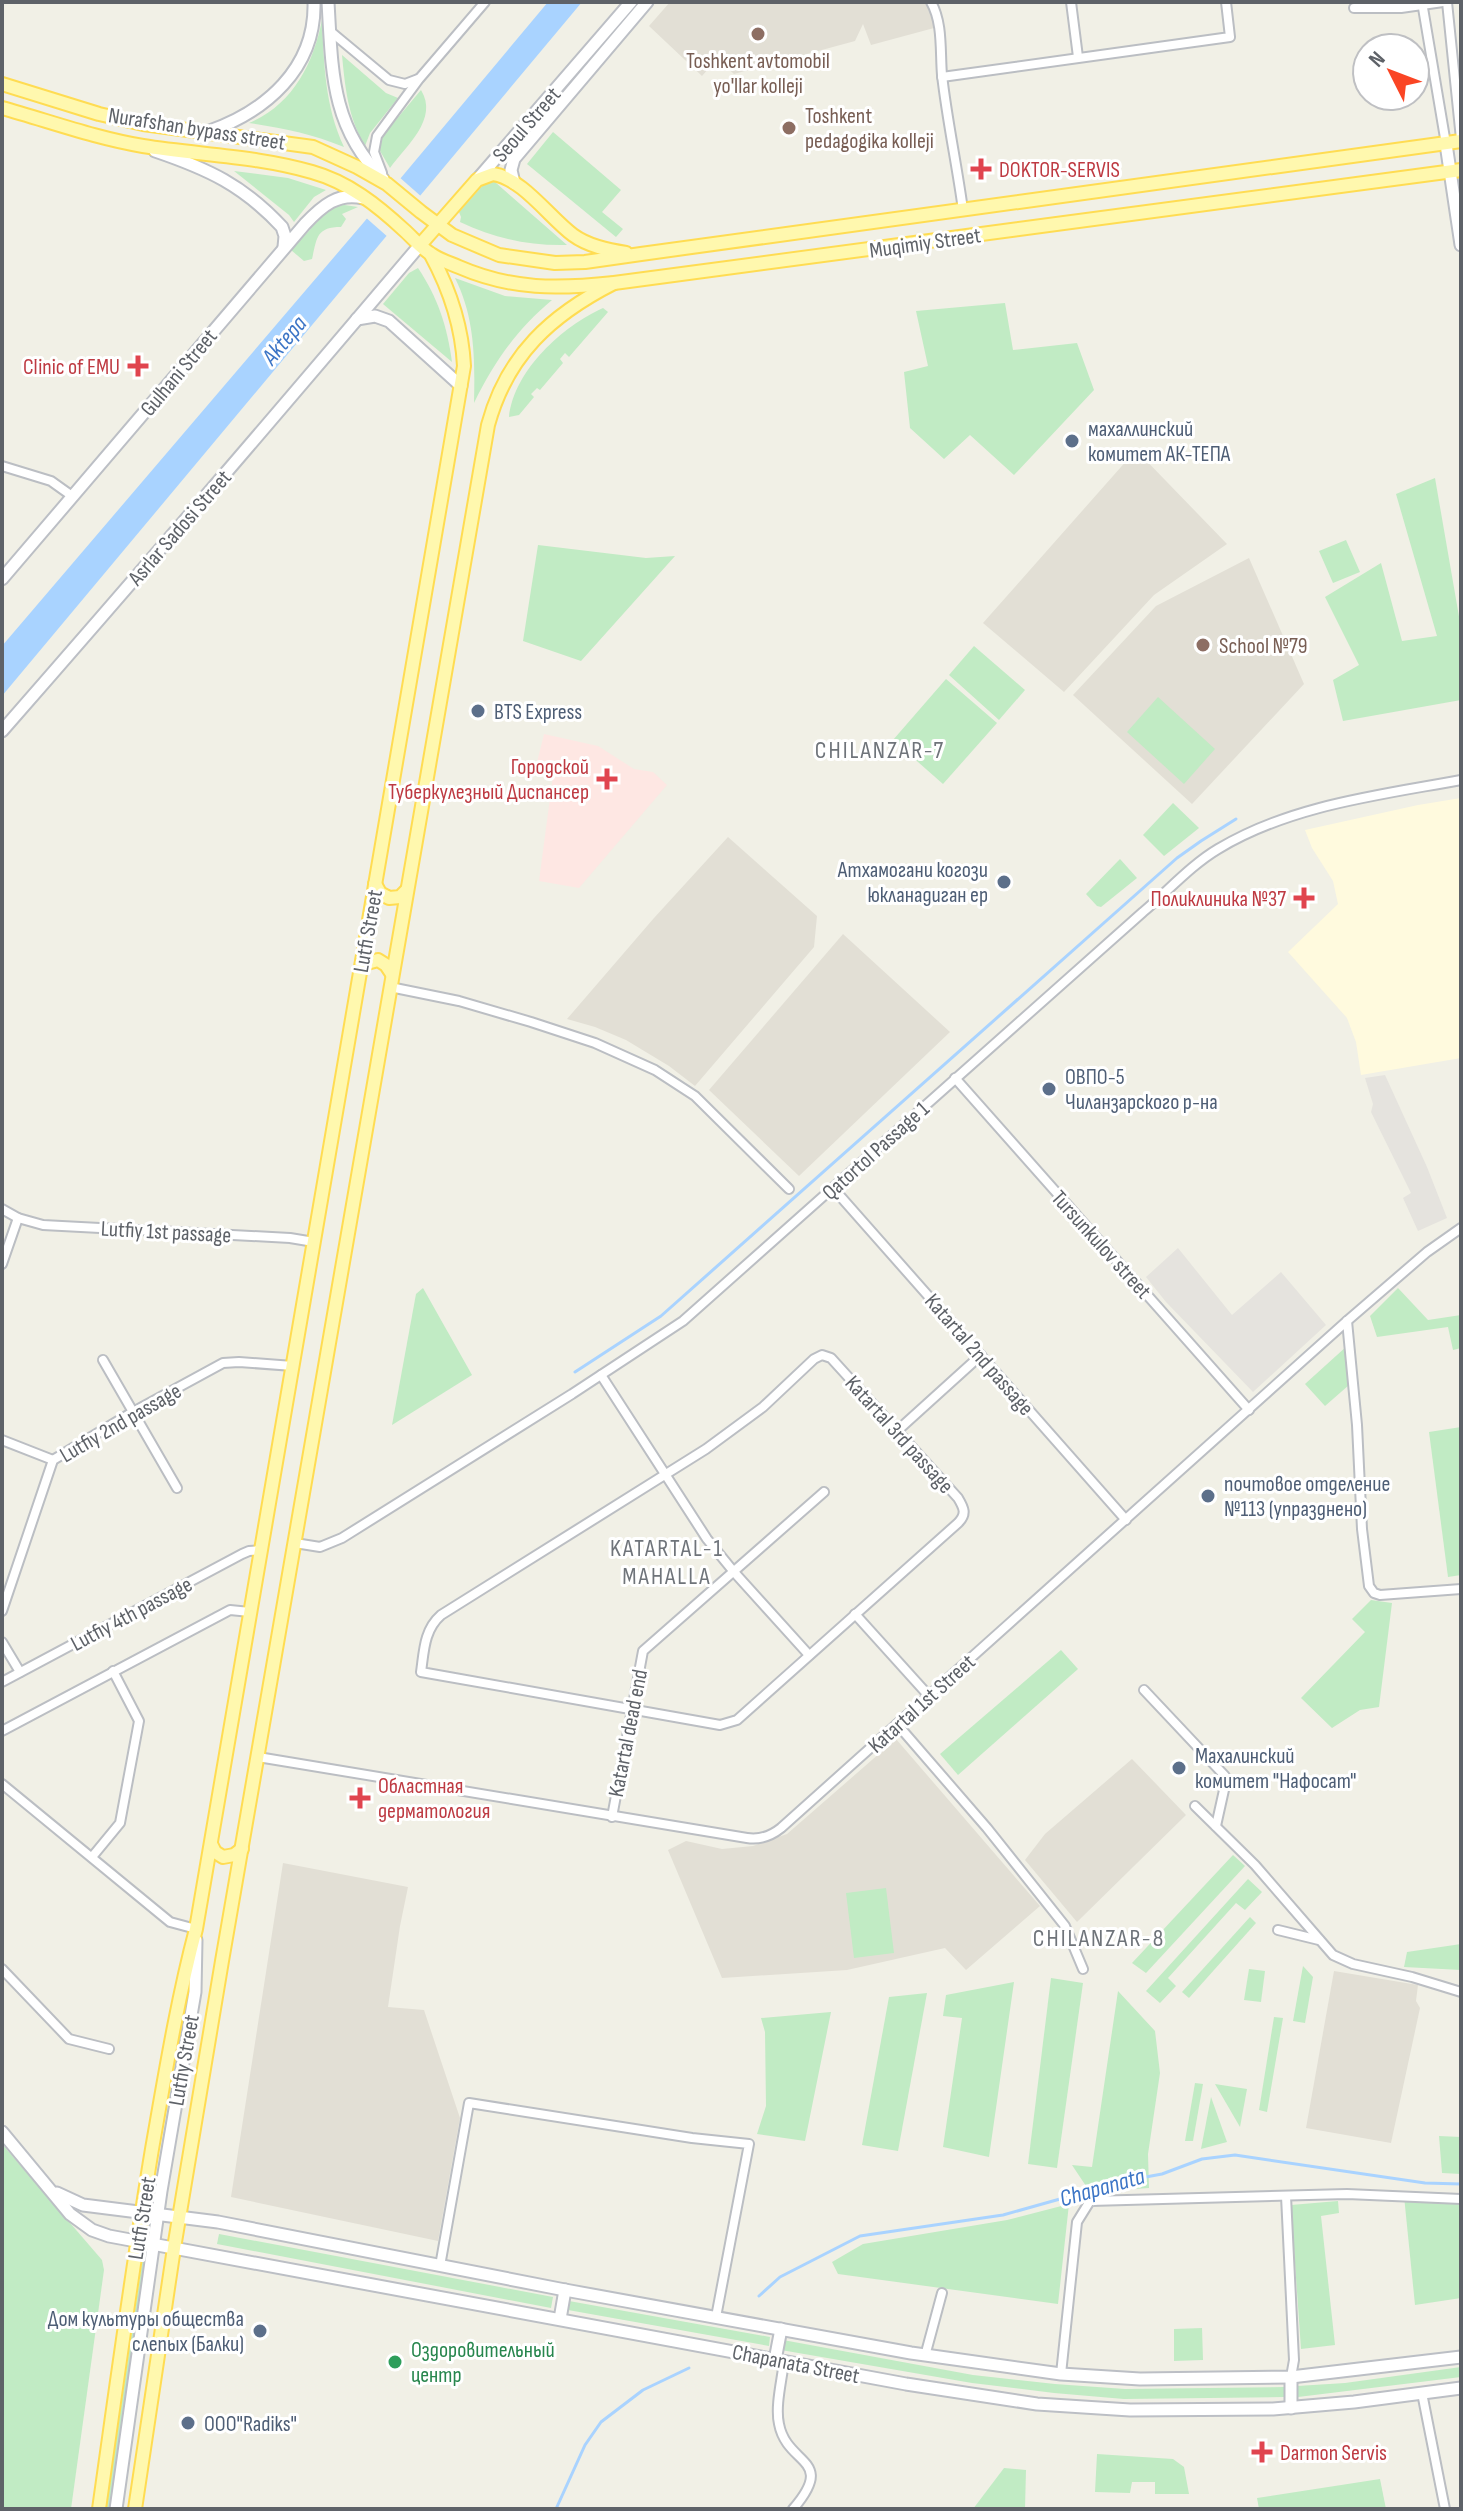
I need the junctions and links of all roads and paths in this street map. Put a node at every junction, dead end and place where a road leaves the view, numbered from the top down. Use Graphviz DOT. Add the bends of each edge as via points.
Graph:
graph roads {
  1 [pos="314,2"];
  2 [pos="328,2"];
  3 [pos="485,2"];
  4 [pos="631,2"];
  5 [pos="647,2"];
  6 [pos="931,2"];
  7 [pos="1071,2"];
  8 [pos="1226,2"];
  9 [pos="1445,2"];
  10 [pos="1423,3"];
  11 [pos="1354,8"];
  12 [pos="330,31"];
  13 [pos="1078,57"];
  14 [pos="942,77"];
  15 [pos="419,79"];
  16 [pos="2,84"];
  17 [pos="2,108"];
  18 [pos="207,132"];
  19 [pos="1461,140"];
  20 [pos="1446,144"];
  21 [pos="139,145"];
  22 [pos="1457,170"];
  23 [pos="1240,172"];
  24 [pos="477,180"];
  25 [pos="514,183"];
  26 [pos="387,184"];
  27 [pos="1243,199"];
  28 [pos="372,202"];
  29 [pos="983,207"];
  30 [pos="963,210"];
  31 [pos="419,211"];
  32 [pos="278,223"];
  33 [pos="437,225"];
  34 [pos="302,227"];
  35 [pos="403,229"];
  36 [pos="985,234"];
  37 [pos="420,245"];
  38 [pos="1461,245"];
  39 [pos="284,247"];
  40 [pos="641,254"];
  41 [pos="431,255"];
  42 [pos="614,283"];
  43 [pos="354,323"];
  44 [pos="461,386"];
  45 [pos="2,466"];
  46 [pos="72,496"];
  47 [pos="2,579"];
  48 [pos="2,731"];
  49 [pos="1461,780"];
  50 [pos="375,884"];
  51 [pos="407,890"];
  52 [pos="360,971"];
  53 [pos="391,980"];
  54 [pos="955,1078"];
  55 [pos="833,1188"];
  56 [pos="789,1189"];
  57 [pos="2,1209"];
  58 [pos="18,1218"];
  59 [pos="1461,1228"];
  60 [pos="314,1242"];
  61 [pos="2,1264"];
  62 [pos="1347,1321"];
  63 [pos="981,1355"];
  64 [pos="103,1360"];
  65 [pos="293,1366"];
  66 [pos="601,1375"];
  67 [pos="1249,1410"];
  68 [pos="133,1412"];
  69 [pos="897,1431"];
  70 [pos="2,1440"];
  71 [pos="53,1460"];
  72 [pos="665,1475"];
  73 [pos="177,1488"];
  74 [pos="824,1492"];
  75 [pos="1126,1520"];
  76 [pos="295,1543"];
  77 [pos="261,1550"];
  78 [pos="734,1572"];
  79 [pos="1461,1589"];
  80 [pos="2,1611"];
  81 [pos="250,1612"];
  82 [pos="855,1614"];
  83 [pos="2,1642"];
  84 [pos="809,1655"];
  85 [pos="113,1671"];
  86 [pos="20,1672"];
  87 [pos="2,1682"];
  88 [pos="1144,1690"];
  89 [pos="929,1696"];
  90 [pos="632,1708"];
  91 [pos="897,1724"];
  92 [pos="2,1731"];
  93 [pos="258,1757"];
  94 [pos="2,1784"];
  95 [pos="1195,1806"];
  96 [pos="612,1817"];
  97 [pos="1216,1826"];
  98 [pos="211,1844"];
  99 [pos="242,1849"];
  100 [pos="92,1857"];
  101 [pos="196,1929"];
  102 [pos="1278,1930"];
  103 [pos="1320,1941"];
  104 [pos="2,1969"];
  105 [pos="1083,1969"];
  106 [pos="1461,1992"];
  107 [pos="109,2049"];
  108 [pos="2,2132"];
  109 [pos="50,2188"];
  110 [pos="1286,2196"];
  111 [pos="1461,2199"];
  112 [pos="142,2211"];
  113 [pos="158,2214"];
  114 [pos="179,2216"];
  115 [pos="138,2241"];
  116 [pos="154,2244"];
  117 [pos="174,2248"];
  118 [pos="440,2266"];
  119 [pos="565,2290"];
  120 [pos="942,2293"];
  121 [pos="716,2317"];
  122 [pos="560,2319"];
  123 [pos="781,2329"];
  124 [pos="925,2356"];
  125 [pos="1461,2357"];
  126 [pos="780,2361"];
  127 [pos="1061,2374"];
  128 [pos="1291,2377"];
  129 [pos="1461,2388"];
  130 [pos="1422,2393"];
  131 [pos="1291,2408"];
  132 [pos="99,2509"];
  133 [pos="116,2509"];
  134 [pos="135,2509"];
  135 [pos="793,2509"];
  136 [pos="1445,2509"];
  1 -- 18 [label="main road" via="309,40 287,82 258,107"];
  2 -- 12 [label="main road"];
  3 -- 15 [label="street"];
  4 -- 24 [label="main road, Seoul Street"];
  5 -- 25 [label="main road" via="514,159"];
  6 -- 14 [label="street" via="939,25"];
  7 -- 13 [label="street"];
  8 -- 13 [label="street" via="1230,37"];
  9 -- 10 [label="street"];
  9 -- 19 [label="street"];
  10 -- 11 [label="street"];
  10 -- 20 [label="street"];
  12 -- 15 [label="street" via="389,80 405,84"];
  12 -- 26 [label="main road" via="344,123"];
  13 -- 14 [label="street"];
  14 -- 30 [label="street"];
  15 -- 26 [label="street" via="374,143"];
  16 -- 18 [label="main road, Nurafshan bypass street" via="99,114"];
  17 -- 21 [label="main road, Nurafshan bypass street"];
  18 -- 26 [label="main road, Nurafshan bypass street" via="313,147"];
  19 -- 20 [label="main road, Muqimiy Street"];
  20 -- 22 [label="main road"];
  20 -- 23 [label="main road, Muqimiy Street"];
  21 -- 28 [label="main road, Nurafshan bypass street" via="311,172"];
  21 -- 32 [label="main road" via="224,178"];
  22 -- 27 [label="main road, Muqimiy Street"];
  22 -- 38 [label="main road"];
  23 -- 27 [label="main road"];
  23 -- 29 [label="main road, Muqimiy Street"];
  24 -- 25 [label="main road" via="493,174"];
  24 -- 33 [label="main road, Seoul Street"];
  25 -- 40 [label="main road" via="581,240"];
  26 -- 31 [label="main road, Nurafshan bypass street"];
  27 -- 36 [label="main road, Muqimiy Street"];
  28 -- 34 [label="main road, Gulhani Street" via="337,198"];
  28 -- 35 [label="main road, Nurafshan bypass street"];
  29 -- 30 [label="main road, Muqimiy Street"];
  29 -- 36 [label="main road" via="994,220"];
  30 -- 40 [label="main road, Muqimiy Street"];
  31 -- 33 [label="main road, Muqimiy Street"];
  32 -- 34 [label="main road" via="289,229"];
  32 -- 39 [label="main road"];
  33 -- 37 [label="main road, Seoul Street"];
  33 -- 40 [label="main road, Muqimiy Street" via="486,251 527,261 569,263"];
  34 -- 39 [label="main road, Gulhani Street"];
  35 -- 37 [label="main road, Muqimiy Street"];
  36 -- 42 [label="main road, Muqimiy Street"];
  37 -- 41 [label="main road, Muqimiy Street"];
  37 -- 43 [label="main road, Asrlar Sadosi Street"];
  39 -- 46 [label="main road, Gulhani Street"];
  41 -- 42 [label="main road, Muqimiy Street" via="526,286"];
  41 -- 44 [label="main road, Lutfi Street" via="461,335"];
  42 -- 51 [label="main road, Lutfi Street" via="549,325 517,361 494,403"];
  43 -- 44 [label="main road" via="371,316 389,321"];
  43 -- 48 [label="main road, Asrlar Sadosi Street"];
  44 -- 50 [label="main road, Lutfi Street"];
  45 -- 46 [label="street" via="51,481"];
  46 -- 47 [label="main road, Gulhani Street"];
  49 -- 54 [label="street, Qatortol Passage 1" via="1326,806 1218,849"];
  50 -- 51 [label="main road" via="389,898"];
  50 -- 52 [label="main road, Lutfi Street"];
  51 -- 53 [label="main road, Lutfi Street"];
  52 -- 53 [label="main road" via="378,960"];
  52 -- 60 [label="main road, Lutfi Street"];
  53 -- 56 [label="street" via="595,1043 655,1070 695,1096"];
  53 -- 76 [label="main road, Lutfi Street"];
  54 -- 55 [label="street, Qatortol Passage 1"];
  54 -- 67 [label="street, Tursunkulov street"];
  55 -- 63 [label="street, Katartal 2nd passage"];
  55 -- 66 [label="street, Qatortol Passage 1" via="683,1321"];
  57 -- 58 [label="street, Lutfiy 1st passage"];
  58 -- 60 [label="street, Lutfiy 1st passage" via="43,1225"];
  58 -- 61 [label="street"];
  59 -- 62 [label="street, Katartal 1st Street"];
  60 -- 65 [label="main road, Lutfi Street"];
  62 -- 67 [label="street, Katartal 1st Street"];
  62 -- 79 [label="street" via="1370,1587 1380,1595"];
  63 -- 69 [label="street"];
  63 -- 75 [label="street, Katartal 2nd passage"];
  64 -- 68 [label="street"];
  65 -- 68 [label="street, Lutfiy 2nd passage" via="223,1363"];
  65 -- 77 [label="main road, Lutfi Street"];
  66 -- 72 [label="street"];
  66 -- 76 [label="street, Qatortol Passage 1" via="342,1538 320,1547"];
  67 -- 75 [label="street, Katartal 1st Street"];
  68 -- 71 [label="street, Lutfiy 2nd passage"];
  68 -- 73 [label="street"];
  69 -- 72 [label="street, Katartal 3rd passage" via="831,1358 822,1355 735,1429"];
  69 -- 82 [label="street, Katartal 3rd passage" via="958,1498 964,1513"];
  70 -- 71 [label="street"];
  71 -- 80 [label="street, Lutfiy 2nd passage"];
  72 -- 78 [label="street"];
  72 -- 90 [label="street, Katartal 3rd passage" via="441,1615 427,1634 421,1672"];
  74 -- 78 [label="street, Katartal dead end"];
  75 -- 89 [label="street, Katartal 1st Street"];
  76 -- 93 [label="main road"];
  77 -- 81 [label="main road, Lutfi Street"];
  77 -- 86 [label="street, Lutfiy 4th passage" via="242,1554"];
  78 -- 84 [label="street"];
  78 -- 90 [label="street, Katartal dead end" via="643,1651"];
  81 -- 85 [label="street, Lutfiy 4th passage" via="230,1610"];
  81 -- 98 [label="main road, Lutfiy Street"];
  82 -- 84 [label="street, Katartal 3rd passage"];
  82 -- 89 [label="street"];
  83 -- 86 [label="street"];
  84 -- 90 [label="street, Katartal 3rd passage" via="726,1724"];
  85 -- 92 [label="street, Lutfiy 4th passage"];
  85 -- 100 [label="street" via="139,1721 120,1823"];
  86 -- 87 [label="street, Lutfiy 4th passage"];
  88 -- 97 [label="street" via="1225,1776"];
  89 -- 91 [label="street, Katartal 1st Street"];
  90 -- 96 [label="street, Katartal dead end"];
  91 -- 96 [label="street, Katartal 1st Street" via="781,1828 764,1837"];
  91 -- 105 [label="street" via="1065,1926"];
  93 -- 96 [label="street, Katartal 1st Street"];
  93 -- 99 [label="main road, Lutfi Street"];
  94 -- 100 [label="street"];
  95 -- 97 [label="street"];
  97 -- 103 [label="street"];
  98 -- 99 [label="main road" via="223,1857"];
  98 -- 101 [label="main road, Lutfiy Street"];
  99 -- 114 [label="main road, Lutfi Street"];
  100 -- 101 [label="street" via="170,1922"];
  101 -- 112 [label="main road, Lutfi Street"];
  101 -- 113 [label="main road, Lutfiy Street" via="195,1992"];
  102 -- 103 [label="street"];
  103 -- 106 [label="street" via="1343,1961"];
  104 -- 107 [label="street" via="69,2039"];
  108 -- 109 [label="main road, Chapanata Street"];
  109 -- 112 [label="main road, Chapanata Street" via="83,2205"];
  109 -- 115 [label="main road, Chapanata Street" via="70,2214 92,2230"];
  110 -- 111 [label="street"];
  110 -- 127 [label="street" via="1090,2201 1077,2222"];
  110 -- 128 [label="street"];
  112 -- 113 [label="main road, Chapanata Street"];
  112 -- 115 [label="main road, Lutfi Street"];
  113 -- 114 [label="main road, Chapanata Street"];
  113 -- 116 [label="main road, Lutfiy Street"];
  114 -- 117 [label="main road"];
  114 -- 118 [label="main road, Chapanata Street"];
  115 -- 116 [label="main road, Chapanata Street"];
  115 -- 132 [label="main road, Lutfi Street"];
  116 -- 117 [label="main road, Chapanata Street"];
  116 -- 133 [label="main road, Lutfiy Street"];
  117 -- 122 [label="main road, Chapanata Street"];
  117 -- 134 [label="main road, Lutfi Street"];
  118 -- 119 [label="main road, Chapanata Street"];
  118 -- 121 [label="street" via="469,2103 749,2144"];
  119 -- 121 [label="main road, Chapanata Street"];
  119 -- 122 [label="main road"];
  120 -- 124 [label="street"];
  121 -- 123 [label="main road, Chapanata Street"];
  122 -- 126 [label="main road, Chapanata Street"];
  123 -- 124 [label="main road, Chapanata Street"];
  123 -- 126 [label="main road"];
  124 -- 127 [label="main road, Chapanata Street"];
  125 -- 128 [label="main road, Chapanata Street"];
  126 -- 131 [label="main road, Chapanata Street" via="1037,2404 1130,2410"];
  126 -- 135 [label="street" via="778,2422 784,2441 805,2462 812,2481"];
  127 -- 128 [label="main road, Chapanata Street"];
  128 -- 131 [label="main road"];
  129 -- 130 [label="main road, Chapanata Street"];
  130 -- 131 [label="main road, Chapanata Street"];
  130 -- 136 [label="street"];
}
